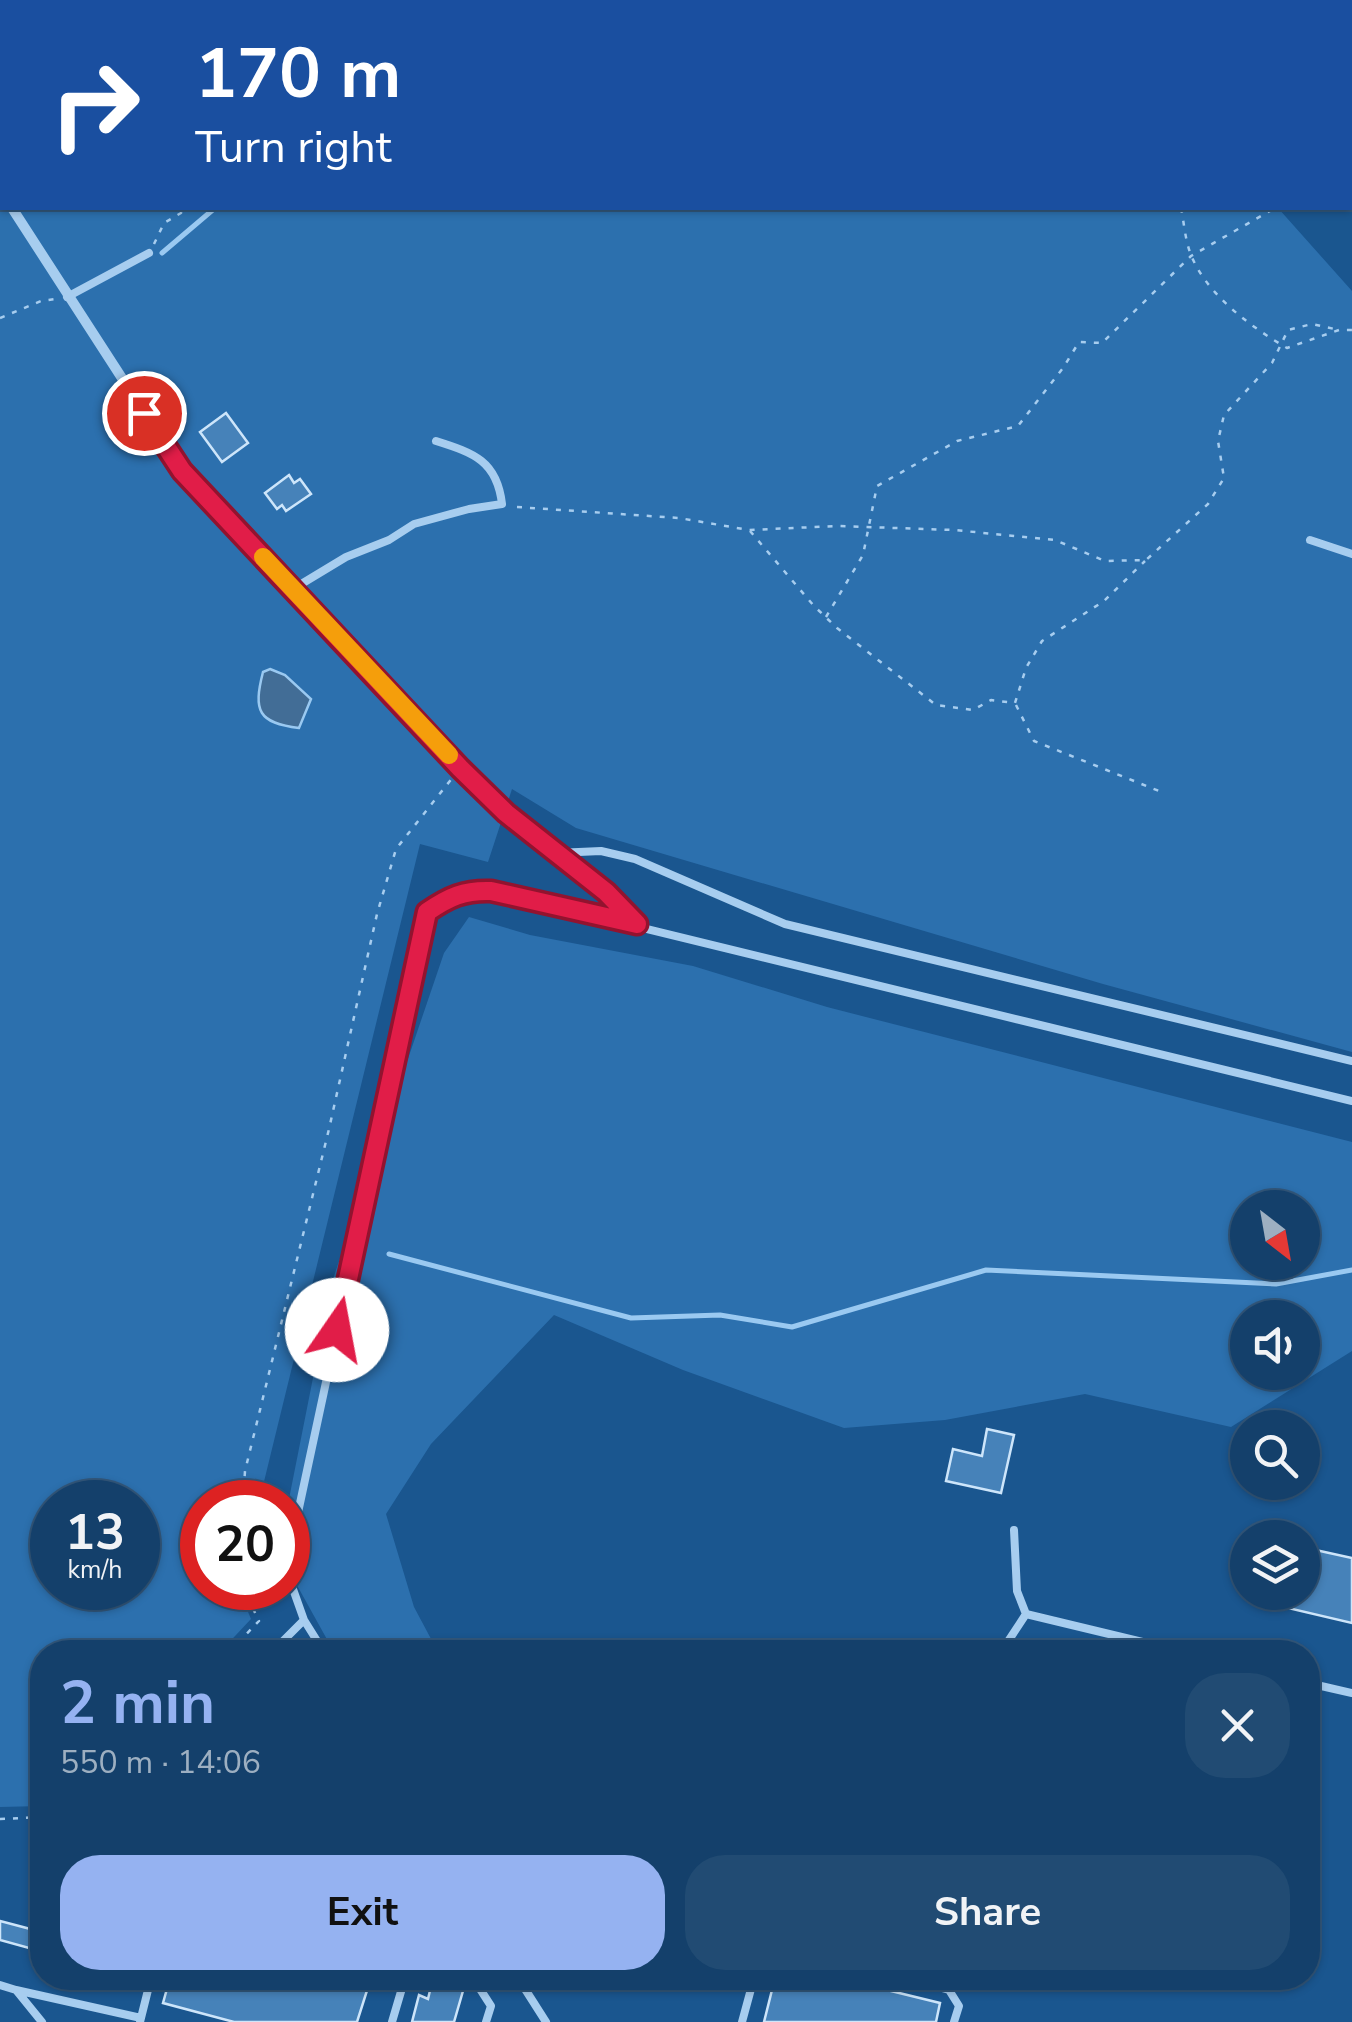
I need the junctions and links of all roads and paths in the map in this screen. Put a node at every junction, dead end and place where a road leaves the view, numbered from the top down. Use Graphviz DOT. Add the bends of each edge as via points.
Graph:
graph roads {
  1 [pos="13,210"];
  2 [pos="182,210"];
  3 [pos="1181,210"];
  4 [pos="1272,210"];
  5 [pos="149,252"];
  6 [pos="1191,256"];
  7 [pos="67,297"];
  8 [pos="0,318"];
  9 [pos="1339,330"];
  10 [pos="1352,330"];
  11 [pos="1281,344"];
  12 [pos="436,441"];
  13 [pos="502,504"];
  14 [pos="868,527"];
  15 [pos="749,530"];
  16 [pos="1310,540"];
  17 [pos="1352,554"];
  18 [pos="1146,560"];
  19 [pos="294,590"];
  20 [pos="826,617"];
  21 [pos="1015,704"];
  22 [pos="460,768"];
  23 [pos="1164,793"];
  24 [pos="506,813"];
  25 [pos="556,852"];
  26 [pos="637,924"];
  27 [pos="1352,1060"];
  28 [pos="1352,1102"];
  29 [pos="245,1480"];
  30 [pos="305,1480"];
  31 [pos="1014,1530"];
  32 [pos="253,1610"];
  33 [pos="300,1610"];
  34 [pos="1026,1614"];
  35 [pos="304,1620"];
  36 [pos="240,1640"];
  37 [pos="284,1640"];
  38 [pos="316,1640"];
  39 [pos="1008,1640"];
  40 [pos="1134,1640"];
  41 [pos="1320,1685"];
  42 [pos="1352,1694"];
  43 [pos="30,1818"];
  44 [pos="0,1819"];
  45 [pos="0,1985"];
  46 [pos="16,1990"];
  47 [pos="148,1990"];
  48 [pos="401,1990"];
  49 [pos="480,1990"];
  50 [pos="526,1990"];
  51 [pos="751,1990"];
  52 [pos="949,1990"];
  53 [pos="140,2020"];
  54 [pos="42,2022"];
  55 [pos="392,2022"];
  56 [pos="486,2022"];
  57 [pos="546,2022"];
  58 [pos="742,2022"];
  59 [pos="954,2022"];
  1 -- 7 [label="street"];
  2 -- 5 [label="path" via="164,224"];
  3 -- 6 [label="path"];
  4 -- 6 [label="path"];
  5 -- 7 [label="lane"];
  6 -- 11 [label="path" via="1221,299"];
  6 -- 14 [label="path" via="1102,343 1079,342 1018,426 957,441 876,486"];
  7 -- 8 [label="path"];
  7 -- 19 [label="street" via="182,471"];
  9 -- 10 [label="path"];
  9 -- 11 [label="path" via="1287,348"];
  9 -- 11 [label="path" via="1312,324 1288,330"];
  11 -- 18 [label="path" via="1224,415 1218,441 1224,478 1208,504"];
  12 -- 13 [label="lane" via="473,453 499,481"];
  13 -- 15 [label="path"];
  13 -- 19 [label="lane" via="414,524"];
  14 -- 15 [label="path"];
  14 -- 18 [label="path" via="1055,540 1105,560"];
  14 -- 20 [label="path" via="863,555"];
  15 -- 20 [label="path"];
  16 -- 17 [label="lane"];
  18 -- 21 [label="path" via="1104,600 1042,642"];
  19 -- 22 [label="street"];
  20 -- 21 [label="path" via="936,705 973,710 991,700"];
  21 -- 23 [label="path" via="1034,741"];
  22 -- 24 [label="street"];
  22 -- 29 [label="path" via="396,849 376,914"];
  24 -- 25 [label="lane"];
  25 -- 26 [label="lane"];
  25 -- 27 [label="lane" via="601,851 785,924"];
  26 -- 28 [label="lane"];
  26 -- 30 [label="lane" via="491,891 468,890 427,912"];
  31 -- 34 [label="lane"];
  32 -- 36 [label="path" via="258,1621"];
  33 -- 35 [label="lane"];
  34 -- 39 [label="lane"];
  34 -- 40 [label="lane"];
  35 -- 37 [label="lane"];
  35 -- 38 [label="lane"];
  41 -- 42 [label="lane"];
  43 -- 44 [label="path"];
  45 -- 46 [label="lane"];
  46 -- 53 [label="lane"];
  46 -- 54 [label="lane"];
  47 -- 53 [label="lane"];
  48 -- 55 [label="lane"];
  49 -- 56 [label="lane" via="491,2006"];
  50 -- 57 [label="lane"];
  51 -- 58 [label="lane"];
  52 -- 59 [label="lane" via="959,2006"];
}
